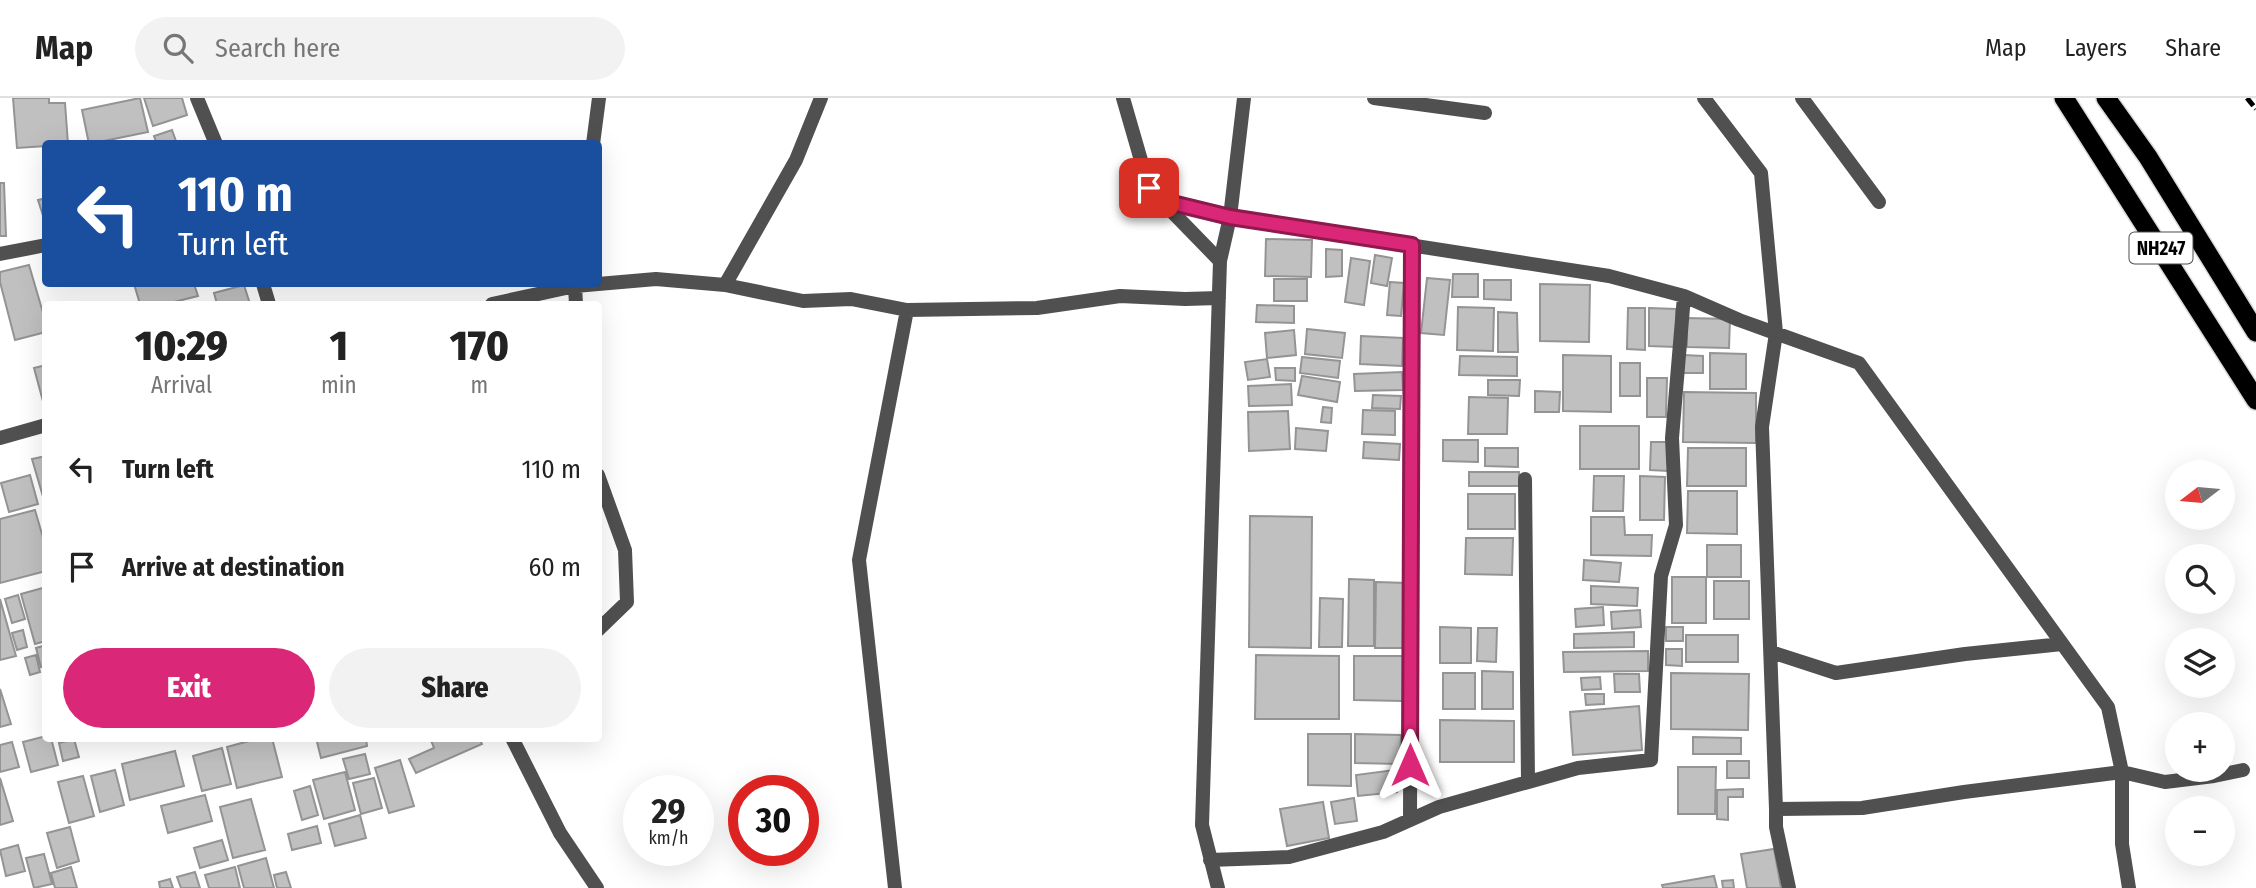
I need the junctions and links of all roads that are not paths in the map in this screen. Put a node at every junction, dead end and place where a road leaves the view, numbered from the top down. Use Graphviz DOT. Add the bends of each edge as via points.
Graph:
graph roads {
  1 [pos="197,98"];
  2 [pos="599,98"];
  3 [pos="821,98"];
  4 [pos="1123,98"];
  5 [pos="1244,98"];
  6 [pos="1374,98"];
  7 [pos="1704,98"];
  8 [pos="1802,98"];
  9 [pos="2064,98"];
  10 [pos="2106,98"];
  11 [pos="1485,113"];
  12 [pos="214,140"];
  13 [pos="594,140"];
  14 [pos="1160,200"];
  15 [pos="1878,202"];
  16 [pos="1230,217"];
  17 [pos="1412,245"];
  18 [pos="42,246"];
  19 [pos="0,254"];
  20 [pos="1220,261"];
  21 [pos="602,283"];
  22 [pos="724,285"];
  23 [pos="566,287"];
  24 [pos="1684,296"];
  25 [pos="1219,298"];
  26 [pos="505,301"];
  27 [pos="907,310"];
  28 [pos="2256,332"];
  29 [pos="1776,333"];
  30 [pos="2256,400"];
  31 [pos="42,426"];
  32 [pos="0,438"];
  33 [pos="1525,479"];
  34 [pos="602,486"];
  35 [pos="602,626"];
  36 [pos="2062,644"];
  37 [pos="1771,652"];
  38 [pos="514,742"];
  39 [pos="2243,770"];
  40 [pos="2122,772"];
  41 [pos="1528,782"];
  42 [pos="1776,809"];
  43 [pos="1410,820"];
  44 [pos="1210,860"];
  45 [pos="597,888"];
  46 [pos="895,888"];
  47 [pos="1218,888"];
  48 [pos="1789,888"];
  49 [pos="2129,888"];
  1 -- 12 [label="street"];
  2 -- 13 [label="street"];
  3 -- 22 [label="street" via="796,160"];
  4 -- 14 [label="street" via="1149,188"];
  5 -- 16 [label="street"];
  6 -- 11 [label="street"];
  7 -- 29 [label="street" via="1761,173"];
  8 -- 15 [label="street"];
  9 -- 30 [label="highway, NH247"];
  10 -- 28 [label="highway, NH247" via="2148,157"];
  14 -- 16 [label="street"];
  14 -- 20 [label="street"];
  16 -- 17 [label="street"];
  16 -- 20 [label="street"];
  17 -- 24 [label="street" via="1609,276"];
  17 -- 43 [label="street"];
  18 -- 19 [label="street"];
  20 -- 25 [label="street"];
  21 -- 22 [label="street" via="656,279"];
  22 -- 27 [label="street" via="803,301 851,299"];
  23 -- 26 [label="street"];
  24 -- 29 [label="street"];
  24 -- 41 [label="street" via="1672,438 1676,525 1661,576 1651,760 1578,768"];
  25 -- 27 [label="street" via="1120,296 1037,308"];
  25 -- 44 [label="street" via="1202,825"];
  27 -- 46 [label="street" via="859,560"];
  29 -- 36 [label="street" via="1859,363"];
  29 -- 37 [label="street" via="1762,427"];
  31 -- 32 [label="street"];
  33 -- 41 [label="street"];
  34 -- 35 [label="street" via="625,550 627,601"];
  36 -- 37 [label="street" via="1836,673"];
  36 -- 40 [label="street" via="2108,707"];
  37 -- 42 [label="street"];
  38 -- 45 [label="street" via="560,832"];
  39 -- 40 [label="street" via="2165,782"];
  40 -- 42 [label="street" via="1863,808"];
  40 -- 49 [label="street" via="2122,844"];
  41 -- 43 [label="street"];
  42 -- 48 [label="street"];
  43 -- 44 [label="street" via="1383,832 1289,857"];
  44 -- 47 [label="street"];
}
